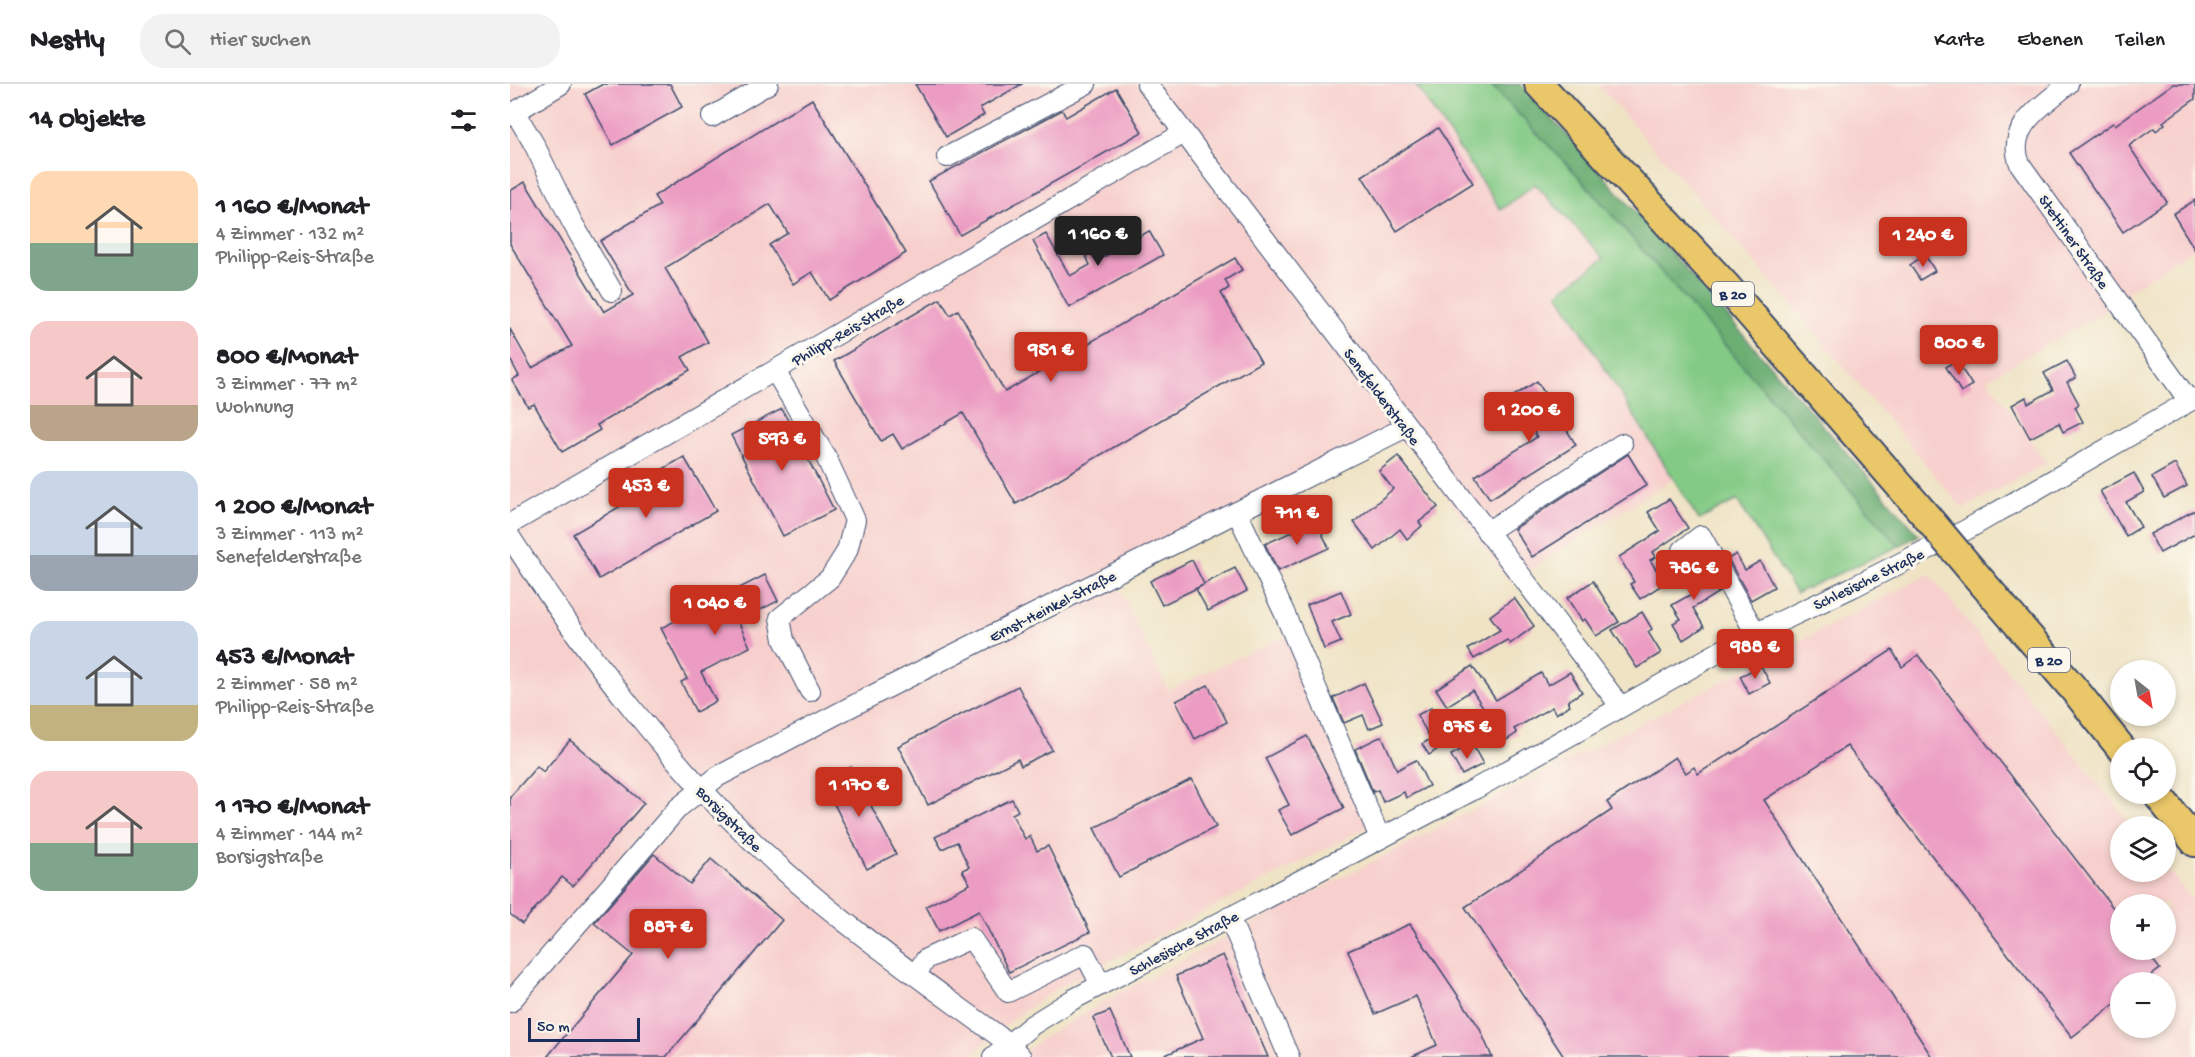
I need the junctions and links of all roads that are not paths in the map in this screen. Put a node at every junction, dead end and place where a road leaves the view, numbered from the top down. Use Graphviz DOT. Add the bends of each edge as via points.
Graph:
graph roads {
  1 [pos="561,84"];
  2 [pos="768,84"];
  3 [pos="1086,84"];
  4 [pos="1147,84"];
  5 [pos="1539,84"];
  6 [pos="2068,84"];
  7 [pos="513,113"];
  8 [pos="712,117"];
  9 [pos="1184,133"];
  10 [pos="947,157"];
  11 [pos="612,291"];
  12 [pos="775,371"];
  13 [pos="2192,400"];
  14 [pos="1406,427"];
  15 [pos="1622,444"];
  16 [pos="1237,512"];
  17 [pos="510,525"];
  18 [pos="1487,532"];
  19 [pos="510,537"];
  20 [pos="1683,550"];
  21 [pos="1755,632"];
  22 [pos="810,691"];
  23 [pos="1621,707"];
  24 [pos="2113,738"];
  25 [pos="701,789"];
  26 [pos="2165,804"];
  27 [pos="1380,838"];
  28 [pos="2195,842"];
  29 [pos="1229,917"];
  30 [pos="915,975"];
  31 [pos="1101,985"];
  32 [pos="510,1002"];
  33 [pos="1015,1050"];
  34 [pos="993,1057"];
  35 [pos="1289,1057"];
  1 -- 7 [label="street"];
  2 -- 8 [label="street"];
  3 -- 10 [label="street"];
  4 -- 9 [label="street, Senefelderstraße"];
  5 -- 24 [label="highway, B 20, bridge" via="1725,285"];
  6 -- 13 [label="street, Stettiner Straße" via="2023,125 2017,135 2016,154"];
  7 -- 11 [label="street" via="534,144"];
  9 -- 12 [label="street, Philipp-Reis-Straße"];
  9 -- 14 [label="street, Senefelderstraße"];
  12 -- 17 [label="street, Philipp-Reis-Straße"];
  12 -- 22 [label="street" via="826,456 855,520 847,551 830,578 780,618 784,640"];
  13 -- 21 [label="street, Schlesische Straße" via="1966,530"];
  14 -- 16 [label="street, Ernst-Heinkel-Straße"];
  14 -- 18 [label="street, Senefelderstraße"];
  15 -- 18 [label="street"];
  16 -- 25 [label="street, Ernst-Heinkel-Straße" via="787,740"];
  16 -- 27 [label="street"];
  18 -- 23 [label="street, Senefelderstraße"];
  19 -- 25 [label="street, Borsigstraße" via="614,686"];
  20 -- 21 [label="street" via="1701,536"];
  21 -- 23 [label="street, Schlesische Straße"];
  23 -- 27 [label="street, Schlesische Straße"];
  25 -- 30 [label="street, Borsigstraße" via="808,892"];
  25 -- 32 [label="street, Ernst-Heinkel-Straße" via="678,807"];
  26 -- 28 [label="highway"];
  27 -- 29 [label="street, Schlesische Straße"];
  29 -- 31 [label="street, Schlesische Straße"];
  29 -- 35 [label="street"];
  30 -- 31 [label="street" via="926,959 971,938 1008,992 1085,954"];
  30 -- 33 [label="street, Borsigstraße"];
  31 -- 33 [label="street, Schlesische Straße" via="1051,1012"];
  33 -- 34 [label="street, Schlesische Straße"];
}
